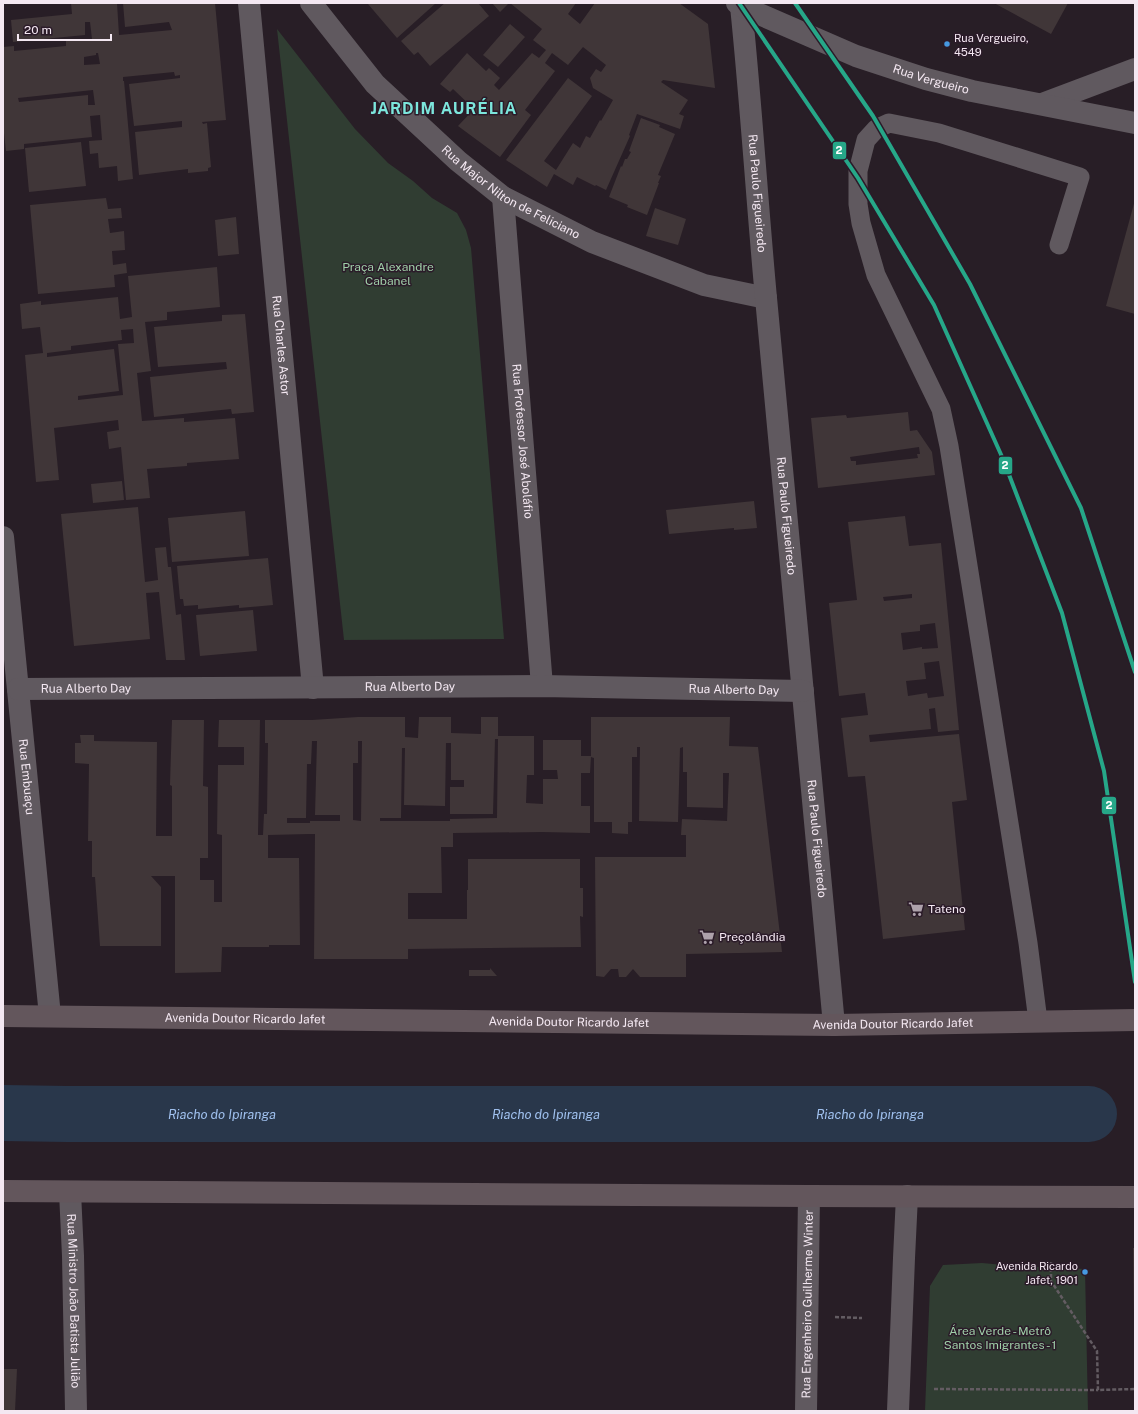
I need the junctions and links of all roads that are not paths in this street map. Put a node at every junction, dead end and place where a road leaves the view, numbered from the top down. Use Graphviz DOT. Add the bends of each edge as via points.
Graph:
graph roads {
  1 [pos="248,3"];
  2 [pos="311,3"];
  3 [pos="739,4"];
  4 [pos="1135,69"];
  5 [pos="1042,104"];
  6 [pos="1135,123"];
  7 [pos="503,197"];
  8 [pos="1059,245"];
  9 [pos="766,298"];
  10 [pos="3,537"];
  11 [pos="542,686"];
  12 [pos="313,688"];
  13 [pos="18,690"];
  14 [pos="803,690"];
  15 [pos="3,1016"];
  16 [pos="50,1016"];
  17 [pos="1135,1020"];
  18 [pos="1038,1021"];
  19 [pos="834,1025"];
  20 [pos="3,1191"];
  21 [pos="70,1192"];
  22 [pos="809,1196"];
  23 [pos="907,1196"];
  24 [pos="1135,1196"];
  25 [pos="76,1411"];
  26 [pos="806,1411"];
  27 [pos="898,1411"];
  1 -- 12 [label="street, Rua Charles Astor"];
  2 -- 7 [label="street, Rua Major Nilton de Feliciano" via="375,84 458,161"];
  3 -- 5 [label="street, Rua Vergueiro" via="856,56 972,91"];
  3 -- 9 [label="street, Rua Paulo Figueiredo" via="747,60"];
  4 -- 5 [label="street"];
  5 -- 6 [label="street, Rua Vergueiro"];
  7 -- 9 [label="street, Rua Major Nilton de Feliciano" via="592,242 704,285"];
  7 -- 11 [label="street, Rua Professor José Aboláfio"];
  8 -- 18 [label="lane" via="1080,177 939,133 889,123 876,129 866,140 858,171 861,223 876,275 941,409 949,446 1028,943"];
  9 -- 14 [label="street, Rua Paulo Figueiredo"];
  10 -- 13 [label="street, Rua Embuaçu"];
  11 -- 12 [label="street, Rua Alberto Day"];
  11 -- 14 [label="street, Rua Alberto Day"];
  12 -- 13 [label="street, Rua Alberto Day"];
  13 -- 16 [label="street, Rua Embuaçu"];
  14 -- 19 [label="street, Rua Paulo Figueiredo"];
  15 -- 16 [label="main road, Avenida Doutor Ricardo Jafet"];
  16 -- 19 [label="main road, Avenida Doutor Ricardo Jafet"];
  17 -- 18 [label="main road, Avenida Doutor Ricardo Jafet"];
  18 -- 19 [label="main road, Avenida Doutor Ricardo Jafet"];
  20 -- 21 [label="main road"];
  21 -- 22 [label="main road"];
  21 -- 25 [label="street, Rua Ministro João Batista Julião"];
  22 -- 23 [label="main road"];
  22 -- 26 [label="street, Rua Engenheiro Guilherme Winter"];
  23 -- 24 [label="main road"];
  23 -- 27 [label="street"];
}
